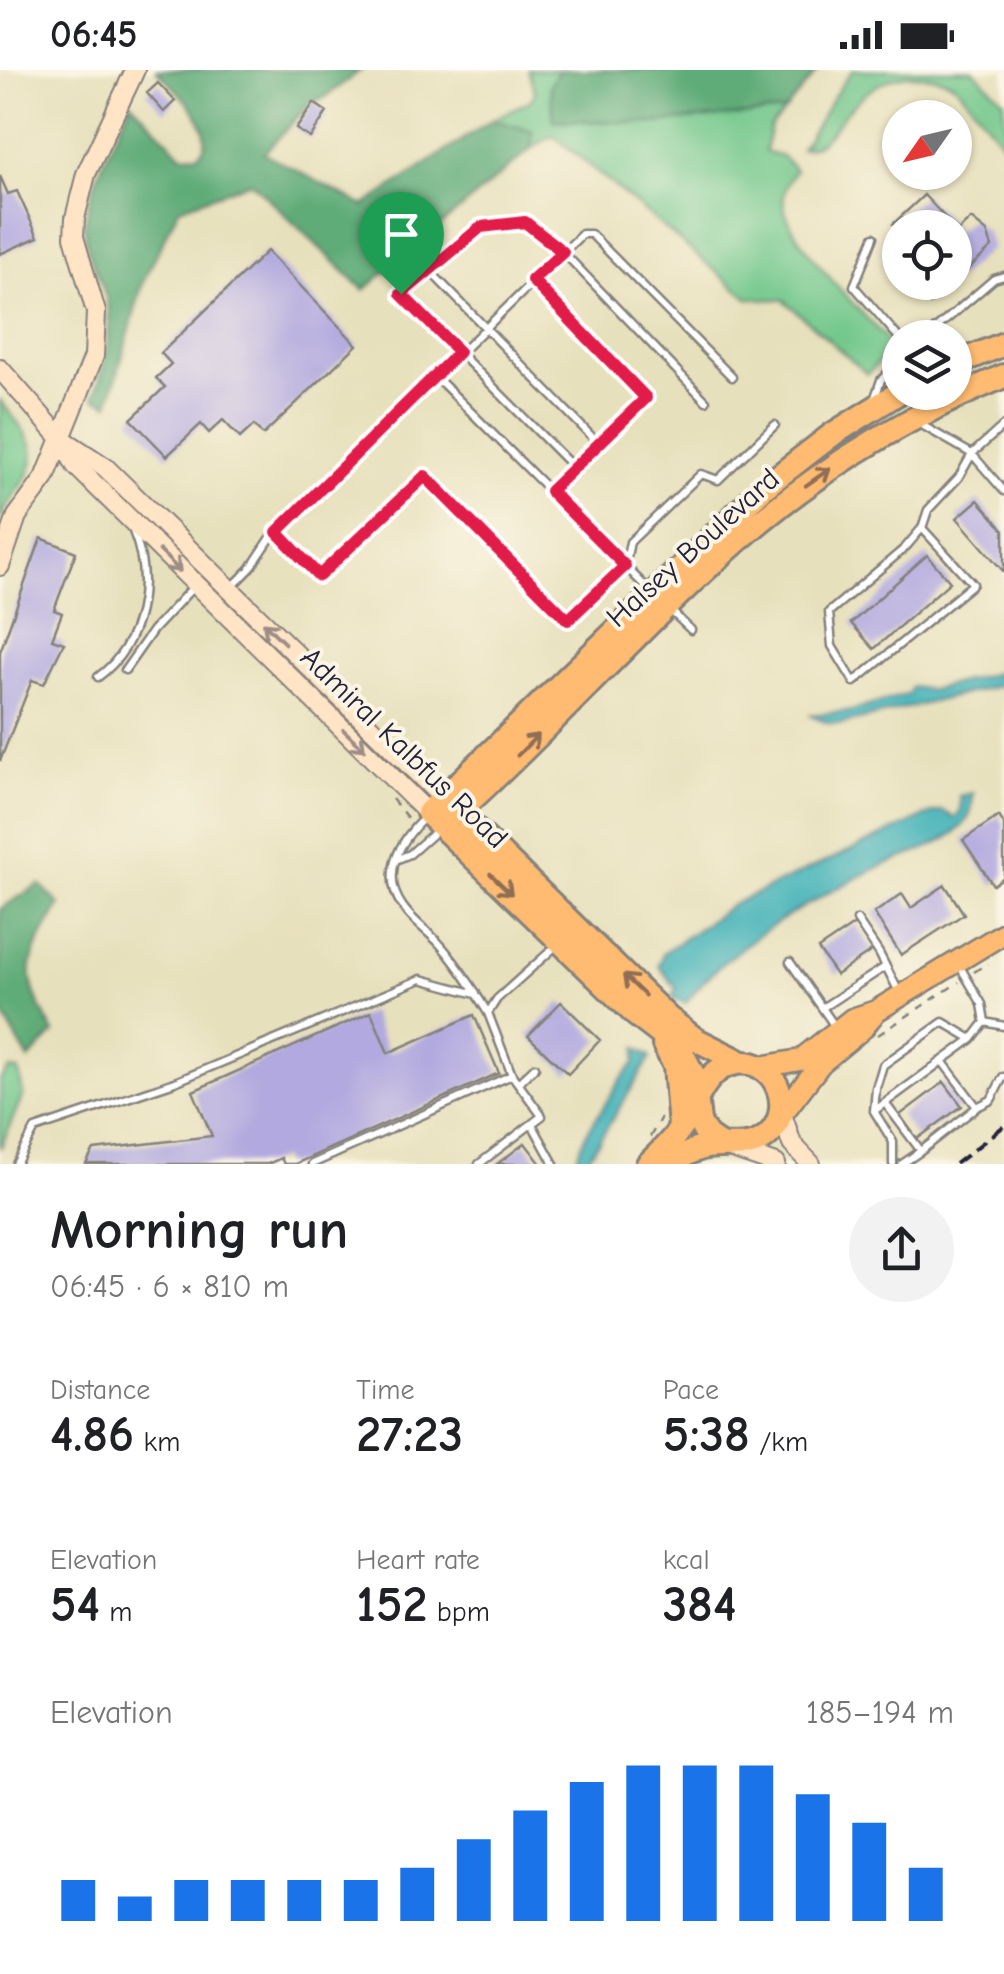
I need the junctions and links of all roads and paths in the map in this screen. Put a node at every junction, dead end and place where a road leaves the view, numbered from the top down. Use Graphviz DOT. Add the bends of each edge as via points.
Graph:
graph roads {
  1 [pos="136,70"];
  2 [pos="874,238"];
  3 [pos="563,252"];
  4 [pos="428,270"];
  5 [pos="1004,276"];
  6 [pos="532,280"];
  7 [pos="884,320"];
  8 [pos="946,320"];
  9 [pos="484,328"];
  10 [pos="1004,344"];
  11 [pos="459,352"];
  12 [pos="972,357"];
  13 [pos="0,369"];
  14 [pos="436,376"];
  15 [pos="1004,376"];
  16 [pos="732,378"];
  17 [pos="882,379"];
  18 [pos="706,401"];
  19 [pos="882,403"];
  20 [pos="871,409"];
  21 [pos="911,420"];
  22 [pos="775,425"];
  23 [pos="1004,425"];
  24 [pos="995,431"];
  25 [pos="59,436"];
  26 [pos="1004,441"];
  27 [pos="598,444"];
  28 [pos="972,454"];
  29 [pos="574,468"];
  30 [pos="550,491"];
  31 [pos="1004,491"];
  32 [pos="129,520"];
  33 [pos="922,528"];
  34 [pos="277,532"];
  35 [pos="0,566"];
  36 [pos="625,566"];
  37 [pos="195,586"];
  38 [pos="228,590"];
  39 [pos="660,601"];
  40 [pos="214,605"];
  41 [pos="691,630"];
  42 [pos="125,670"];
  43 [pos="98,676"];
  44 [pos="443,813"];
  45 [pos="398,859"];
  46 [pos="857,920"];
  47 [pos="1004,933"];
  48 [pos="560,942"];
  49 [pos="992,960"];
  50 [pos="790,962"];
  51 [pos="886,966"];
  52 [pos="963,970"];
  53 [pos="476,994"];
  54 [pos="902,996"];
  55 [pos="822,1008"];
  56 [pos="876,1011"];
  57 [pos="488,1013"];
  58 [pos="985,1022"];
  59 [pos="1004,1026"];
  60 [pos="837,1029"];
  61 [pos="653,1030"];
  62 [pos="972,1039"];
  63 [pos="866,1043"];
  64 [pos="902,1051"];
  65 [pos="940,1051"];
  66 [pos="907,1058"];
  67 [pos="944,1060"];
  68 [pos="751,1065"];
  69 [pos="535,1066"];
  70 [pos="512,1075"];
  71 [pos="1003,1077"];
  72 [pos="517,1083"];
  73 [pos="885,1103"];
  74 [pos="695,1104"];
  75 [pos="976,1107"];
  76 [pos="664,1110"];
  77 [pos="874,1111"];
  78 [pos="782,1114"];
  79 [pos="532,1124"];
  80 [pos="670,1125"];
  81 [pos="720,1144"];
  82 [pos="921,1151"];
  83 [pos="16,1164"];
  84 [pos="312,1164"];
  85 [pos="479,1164"];
  86 [pos="554,1164"];
  87 [pos="648,1164"];
  88 [pos="674,1164"];
  89 [pos="776,1164"];
  90 [pos="811,1164"];
  91 [pos="893,1164"];
  92 [pos="902,1164"];
  1 -- 25 [label="main road" via="79,197 74,237 96,334 88,376"];
  2 -- 7 [label="lane" via="854,286"];
  3 -- 4 [label="lane" via="525,222 481,227"];
  3 -- 6 [label="lane"];
  3 -- 16 [label="lane" via="590,234"];
  3 -- 18 [label="lane"];
  4 -- 9 [label="lane"];
  4 -- 11 [label="lane" via="401,294"];
  5 -- 8 [label="lane"];
  6 -- 9 [label="lane"];
  6 -- 27 [label="lane" via="646,398"];
  9 -- 11 [label="lane"];
  9 -- 27 [label="lane"];
  10 -- 12 [label="highway"];
  11 -- 14 [label="lane"];
  11 -- 29 [label="lane"];
  13 -- 25 [label="main road, Admiral Kalbfus Road"];
  14 -- 30 [label="lane"];
  14 -- 34 [label="lane"];
  15 -- 21 [label="highway, Halsey Boulevard"];
  17 -- 20 [label="lane"];
  19 -- 20 [label="highway, Halsey Boulevard"];
  20 -- 39 [label="highway, Halsey Boulevard" via="780,474"];
  21 -- 28 [label="lane"];
  39 -- 21 [label="highway, Halsey Boulevard, one-way" via="781,505"];
  22 -- 36 [label="lane" via="718,480 701,474 630,542"];
  23 -- 24 [label="lane"];
  24 -- 26 [label="lane"];
  24 -- 28 [label="lane"];
  25 -- 32 [label="main road, Admiral Kalbfus Road" via="76,466"];
  25 -- 35 [label="main road" via="44,478 17,516"];
  25 -- 38 [label="main road, Admiral Kalbfus Road" via="105,467"];
  27 -- 29 [label="lane"];
  28 -- 31 [label="lane"];
  28 -- 33 [label="lane" via="928,510"];
  29 -- 30 [label="lane"];
  30 -- 36 [label="lane"];
  32 -- 37 [label="main road, Admiral Kalbfus Road, one-way"];
  32 -- 43 [label="lane" via="140,548 142,600 122,654"];
  33 -- 33 [label="lane" via="973,584 854,682 832,646 829,612"];
  34 -- 36 [label="lane" via="319,576 425,476 568,620"];
  34 -- 38 [label="lane"];
  36 -- 39 [label="lane"];
  37 -- 40 [label="main road, Admiral Kalbfus Road"];
  37 -- 42 [label="lane"];
  38 -- 40 [label="lane"];
  44 -- 38 [label="main road, Admiral Kalbfus Road, one-way"];
  39 -- 41 [label="lane"];
  39 -- 44 [label="highway, Halsey Boulevard"];
  40 -- 44 [label="main road, Admiral Kalbfus Road, one-way"];
  44 -- 45 [label="lane" via="410,854"];
  44 -- 45 [label="lane" via="399,843"];
  44 -- 48 [label="highway, Admiral Kalbfus Road, one-way"];
  68 -- 44 [label="highway, Admiral Kalbfus Road, one-way" via="668,1018"];
  45 -- 53 [label="lane" via="393,881 402,905"];
  46 -- 51 [label="lane"];
  47 -- 52 [label="main road"];
  48 -- 57 [label="lane"];
  48 -- 61 [label="highway, Admiral Kalbfus Road"];
  49 -- 52 [label="path"];
  50 -- 55 [label="lane"];
  51 -- 54 [label="lane"];
  51 -- 55 [label="lane"];
  52 -- 54 [label="main road"];
  52 -- 58 [label="lane"];
  52 -- 63 [label="path"];
  53 -- 57 [label="lane"];
  53 -- 83 [label="lane" via="421,979 175,1082 35,1129"];
  54 -- 56 [label="main road"];
  55 -- 60 [label="lane"];
  56 -- 60 [label="main road"];
  56 -- 78 [label="main road"];
  57 -- 70 [label="lane"];
  58 -- 59 [label="lane"];
  58 -- 62 [label="lane"];
  60 -- 68 [label="main road" via="798,1062"];
  61 -- 74 [label="highway, Admiral Kalbfus Road" via="687,1058"];
  61 -- 80 [label="highway" via="675,1066"];
  62 -- 64 [label="lane" via="943,1022"];
  62 -- 67 [label="lane"];
  64 -- 66 [label="lane"];
  64 -- 77 [label="lane" via="883,1065"];
  65 -- 67 [label="lane"];
  67 -- 73 [label="lane" via="930,1064"];
  67 -- 75 [label="lane"];
  68 -- 74 [label="highway" via="713,1074"];
  68 -- 78 [label="highway" via="778,1088"];
  69 -- 72 [label="lane"];
  70 -- 72 [label="lane"];
  70 -- 84 [label="lane"];
  71 -- 75 [label="lane" via="991,1100"];
  72 -- 79 [label="lane" via="542,1116"];
  73 -- 77 [label="lane"];
  73 -- 82 [label="lane"];
  74 -- 80 [label="highway"];
  74 -- 81 [label="highway" via="703,1130"];
  75 -- 82 [label="lane"];
  76 -- 80 [label="path"];
  77 -- 91 [label="lane" via="893,1142"];
  78 -- 81 [label="highway" via="761,1140"];
  78 -- 90 [label="main road" via="792,1144"];
  79 -- 85 [label="lane"];
  79 -- 86 [label="lane"];
  80 -- 87 [label="highway"];
  81 -- 88 [label="highway" via="694,1149"];
  81 -- 89 [label="main road"];
  82 -- 92 [label="lane"];
}
